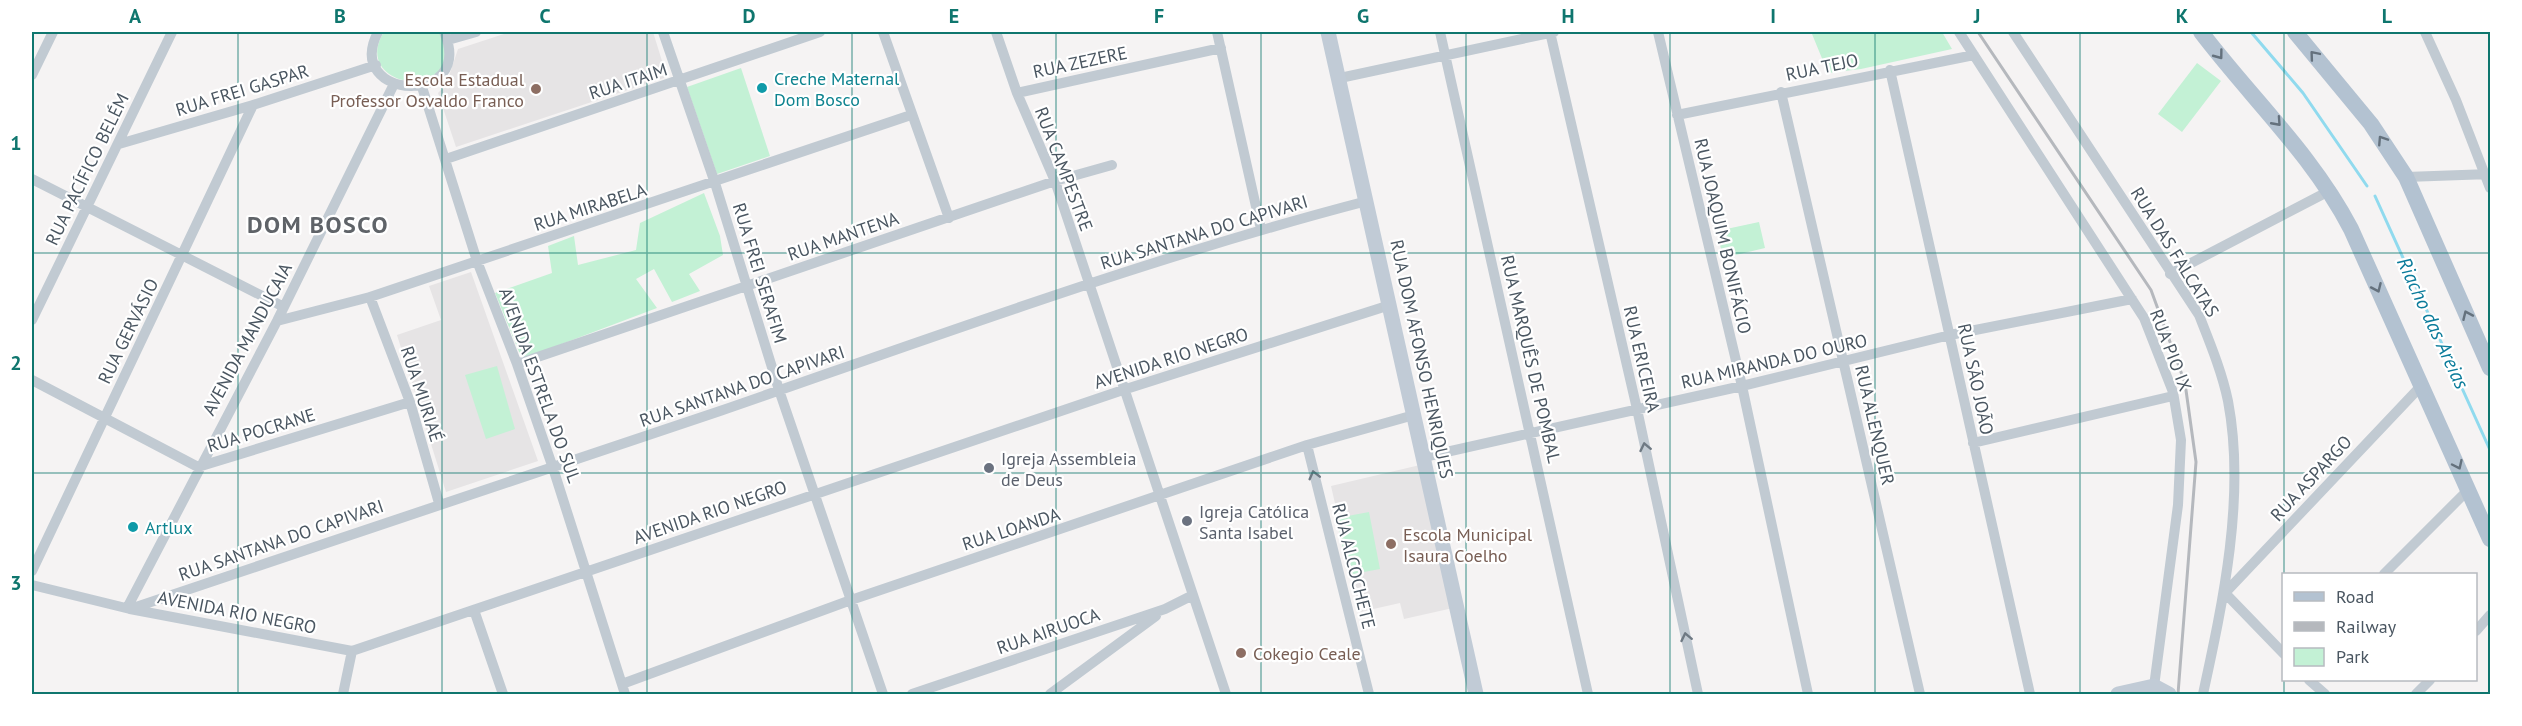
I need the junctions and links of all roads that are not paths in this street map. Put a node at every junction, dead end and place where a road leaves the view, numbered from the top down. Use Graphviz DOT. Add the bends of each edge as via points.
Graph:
graph roads {
  1 [pos="53,32"];
  2 [pos="172,32"];
  3 [pos="376,32"];
  4 [pos="476,32"];
  5 [pos="663,32"];
  6 [pos="820,32"];
  7 [pos="883,32"];
  8 [pos="996,32"];
  9 [pos="1217,32"];
  10 [pos="1329,32"];
  11 [pos="1440,32"];
  12 [pos="1552,32"];
  13 [pos="1658,32"];
  14 [pos="1959,32"];
  15 [pos="2016,32"];
  16 [pos="2201,32"];
  17 [pos="2295,32"];
  18 [pos="2425,32"];
  19 [pos="446,36"];
  20 [pos="1221,48"];
  21 [pos="1974,55"];
  22 [pos="1446,56"];
  23 [pos="375,65"];
  24 [pos="1890,70"];
  25 [pos="32,75"];
  26 [pos="1340,78"];
  27 [pos="681,81"];
  28 [pos="394,84"];
  29 [pos="422,87"];
  30 [pos="1781,92"];
  31 [pos="1017,93"];
  32 [pos="254,105"];
  33 [pos="911,115"];
  34 [pos="1677,115"];
  35 [pos="118,144"];
  36 [pos="446,159"];
  37 [pos="1112,165"];
  38 [pos="2487,174"];
  39 [pos="2406,177"];
  40 [pos="32,179"];
  41 [pos="1055,182"];
  42 [pos="715,183"];
  43 [pos="2490,188"];
  44 [pos="2331,190"];
  45 [pos="1367,201"];
  46 [pos="87,206"];
  47 [pos="949,218"];
  48 [pos="1261,229"];
  49 [pos="183,255"];
  50 [pos="477,261"];
  51 [pos="2170,274"];
  52 [pos="747,285"];
  53 [pos="1089,285"];
  54 [pos="370,297"];
  55 [pos="2132,299"];
  56 [pos="1390,305"];
  57 [pos="284,307"];
  58 [pos="32,320"];
  59 [pos="277,321"];
  60 [pos="1950,335"];
  61 [pos="1843,362"];
  62 [pos="517,364"];
  63 [pos="2490,368"];
  64 [pos="32,380"];
  65 [pos="1742,386"];
  66 [pos="2421,386"];
  67 [pos="779,390"];
  68 [pos="1123,390"];
  69 [pos="2173,396"];
  70 [pos="410,402"];
  71 [pos="1637,409"];
  72 [pos="1414,415"];
  73 [pos="104,417"];
  74 [pos="1532,432"];
  75 [pos="1973,443"];
  76 [pos="1307,445"];
  77 [pos="1424,457"];
  78 [pos="198,467"];
  79 [pos="553,468"];
  80 [pos="2469,489"];
  81 [pos="813,494"];
  82 [pos="1158,497"];
  83 [pos="439,503"];
  84 [pos="2490,539"];
  85 [pos="32,572"];
  86 [pos="586,573"];
  87 [pos="2385,573"];
  88 [pos="32,585"];
  89 [pos="2225,593"];
  90 [pos="1193,595"];
  91 [pos="851,600"];
  92 [pos="128,608"];
  93 [pos="1165,609"];
  94 [pos="474,610"];
  95 [pos="2490,615"];
  96 [pos="2477,629"];
  97 [pos="352,651"];
  98 [pos="2282,653"];
  99 [pos="2310,681"];
  100 [pos="2429,681"];
  101 [pos="624,689"];
  102 [pos="2154,690"];
  103 [pos="342,694"];
  104 [pos="502,694"];
  105 [pos="883,694"];
  106 [pos="912,694"];
  107 [pos="1050,694"];
  108 [pos="1226,694"];
  109 [pos="1369,694"];
  110 [pos="1476,694"];
  111 [pos="1588,694"];
  112 [pos="1698,694"];
  113 [pos="1808,694"];
  114 [pos="1920,694"];
  115 [pos="2030,694"];
  116 [pos="2118,694"];
  117 [pos="2169,694"];
  118 [pos="2203,694"];
  119 [pos="2325,694"];
  120 [pos="2416,694"];
  1 -- 25 [label="street"];
  2 -- 35 [label="street, RUA PACÍFICO BELÉM"];
  3 -- 23 [label="street"];
  4 -- 19 [label="street"];
  5 -- 27 [label="street, RUA FREI SERAFIM"];
  6 -- 27 [label="street, RUA ITAIM"];
  7 -- 33 [label="street"];
  8 -- 31 [label="street, RUA CAMPESTRE"];
  9 -- 20 [label="street"];
  10 -- 26 [label="street, RUA DOM AFONSO HENRIQUES"];
  11 -- 22 [label="street, RUA MARQUÊS DE POMBAL"];
  12 -- 22 [label="street"];
  12 -- 71 [label="street, RUA ERICEIRA"];
  13 -- 34 [label="street, RUA JOAQUIM BONIFÁCIO"];
  14 -- 21 [label="street, RUA PIO IX"];
  15 -- 51 [label="street, RUA DAS FALCATAS"];
  16 -- 44 [label="main road, one-way"];
  39 -- 17 [label="main road, one-way" via="2371,124"];
  18 -- 38 [label="street"];
  19 -- 29 [label="street" via="449,50 444,69"];
  20 -- 31 [label="street, RUA ZEZERE"];
  20 -- 48 [label="street"];
  21 -- 24 [label="street, RUA TEJO"];
  21 -- 55 [label="street, RUA PIO IX"];
  22 -- 26 [label="street"];
  22 -- 74 [label="street, RUA MARQUÊS DE POMBAL"];
  23 -- 28 [label="street"];
  23 -- 32 [label="street, RUA FREI GASPAR"];
  24 -- 30 [label="street, RUA TEJO"];
  24 -- 60 [label="street, RUA SÃO JOÃO"];
  26 -- 45 [label="street, RUA DOM AFONSO HENRIQUES"];
  27 -- 36 [label="street, RUA ITAIM"];
  27 -- 42 [label="street, RUA FREI SERAFIM"];
  28 -- 29 [label="street"];
  28 -- 57 [label="street, AVENIDA MANDUCAIA"];
  29 -- 36 [label="street, AVENIDA ESTRELA DO SUL"];
  30 -- 34 [label="street, RUA TEJO"];
  30 -- 61 [label="street, RUA ALENQUER"];
  31 -- 41 [label="street, RUA CAMPESTRE"];
  32 -- 35 [label="street, RUA FREI GASPAR"];
  32 -- 49 [label="street, RUA GERVÁSIO"];
  33 -- 42 [label="street, RUA MIRABELA"];
  33 -- 47 [label="street"];
  34 -- 65 [label="street, RUA JOAQUIM BONIFÁCIO"];
  35 -- 46 [label="street, RUA PACÍFICO BELÉM"];
  36 -- 50 [label="street, AVENIDA ESTRELA DO SUL"];
  37 -- 41 [label="street, RUA MANTENA"];
  38 -- 39 [label="street"];
  38 -- 43 [label="street"];
  63 -- 39 [label="main road, one-way"];
  40 -- 46 [label="street"];
  41 -- 47 [label="street, RUA MANTENA"];
  41 -- 53 [label="street, RUA CAMPESTRE"];
  42 -- 50 [label="street, RUA MIRABELA"];
  42 -- 52 [label="street, RUA FREI SERAFIM"];
  44 -- 51 [label="street"];
  44 -- 66 [label="main road, one-way"];
  45 -- 48 [label="street, RUA SANTANA DO CAPIVARI"];
  45 -- 56 [label="street, RUA DOM AFONSO HENRIQUES"];
  46 -- 49 [label="street"];
  46 -- 58 [label="street, RUA PACÍFICO BELÉM"];
  47 -- 52 [label="street, RUA MANTENA"];
  48 -- 53 [label="street, RUA SANTANA DO CAPIVARI"];
  49 -- 57 [label="street"];
  49 -- 73 [label="street, RUA GERVÁSIO"];
  50 -- 54 [label="street, RUA MIRABELA"];
  50 -- 62 [label="street, AVENIDA ESTRELA DO SUL"];
  51 -- 89 [label="street, RUA DAS FALCATAS" via="2199,315 2228,402 2233,491"];
  52 -- 62 [label="street, RUA MANTENA"];
  52 -- 67 [label="street, RUA FREI SERAFIM"];
  53 -- 67 [label="street, RUA SANTANA DO CAPIVARI"];
  53 -- 68 [label="street, RUA CAMPESTRE"];
  54 -- 59 [label="street, RUA MIRABELA"];
  54 -- 70 [label="street, RUA MURIAÉ"];
  55 -- 60 [label="street, RUA MIRANDA DO OURO"];
  55 -- 69 [label="street, RUA PIO IX" via="2144,318"];
  56 -- 68 [label="street, AVENIDA RIO NEGRO"];
  56 -- 72 [label="street, RUA DOM AFONSO HENRIQUES"];
  57 -- 59 [label="street, AVENIDA MANDUCAIA"];
  59 -- 78 [label="street, AVENIDA MANDUCAIA"];
  60 -- 61 [label="street, RUA MIRANDA DO OURO"];
  60 -- 75 [label="street, RUA SÃO JOÃO"];
  61 -- 65 [label="street, RUA MIRANDA DO OURO"];
  61 -- 114 [label="street, RUA ALENQUER"];
  62 -- 79 [label="street, AVENIDA ESTRELA DO SUL"];
  64 -- 73 [label="street, RUA POCRANE"];
  65 -- 71 [label="street, RUA MIRANDA DO OURO"];
  65 -- 113 [label="street, RUA JOAQUIM BONIFÁCIO"];
  66 -- 80 [label="main road, one-way"];
  66 -- 89 [label="street, RUA ASPARGO"];
  67 -- 79 [label="street, RUA SANTANA DO CAPIVARI"];
  67 -- 81 [label="street, RUA FREI SERAFIM"];
  68 -- 81 [label="street, AVENIDA RIO NEGRO"];
  68 -- 82 [label="street, RUA CAMPESTRE"];
  69 -- 75 [label="street"];
  69 -- 102 [label="street, RUA PIO IX" via="2181,440 2178,505"];
  70 -- 78 [label="street, RUA POCRANE"];
  70 -- 83 [label="street, RUA MURIAÉ"];
  71 -- 74 [label="street, RUA MIRANDA DO OURO"];
  112 -- 71 [label="street, RUA ERICEIRA, one-way"];
  72 -- 76 [label="street, RUA LOANDA"];
  72 -- 77 [label="street, RUA DOM AFONSO HENRIQUES"];
  73 -- 78 [label="street, RUA POCRANE"];
  73 -- 85 [label="street, RUA GERVÁSIO"];
  74 -- 77 [label="street, RUA MIRANDA DO OURO"];
  74 -- 111 [label="street, RUA MARQUÊS DE POMBAL"];
  75 -- 115 [label="street, RUA SÃO JOÃO"];
  76 -- 82 [label="street, RUA LOANDA"];
  109 -- 76 [label="street, RUA ALCOCHETE, one-way"];
  77 -- 110 [label="street, RUA DOM AFONSO HENRIQUES"];
  78 -- 92 [label="street, AVENIDA MANDUCAIA"];
  79 -- 83 [label="street, RUA SANTANA DO CAPIVARI"];
  79 -- 86 [label="street, AVENIDA ESTRELA DO SUL"];
  80 -- 84 [label="main road"];
  80 -- 87 [label="street"];
  81 -- 86 [label="street, AVENIDA RIO NEGRO"];
  81 -- 91 [label="street, RUA FREI SERAFIM"];
  82 -- 90 [label="street, RUA CAMPESTRE"];
  82 -- 91 [label="street, RUA LOANDA"];
  83 -- 92 [label="street, RUA SANTANA DO CAPIVARI"];
  86 -- 94 [label="street, AVENIDA RIO NEGRO"];
  86 -- 101 [label="street, AVENIDA ESTRELA DO SUL"];
  88 -- 92 [label="street, AVENIDA RIO NEGRO"];
  89 -- 98 [label="street"];
  89 -- 118 [label="street, RUA DAS FALCATAS"];
  90 -- 93 [label="street, RUA AIRUOCA"];
  90 -- 108 [label="street, RUA CAMPESTRE"];
  91 -- 101 [label="street, RUA LOANDA"];
  91 -- 105 [label="street, RUA FREI SERAFIM"];
  92 -- 97 [label="street, AVENIDA RIO NEGRO"];
  93 -- 106 [label="street, RUA AIRUOCA"];
  93 -- 107 [label="street"];
  94 -- 97 [label="street, AVENIDA RIO NEGRO"];
  94 -- 104 [label="street"];
  95 -- 96 [label="street"];
  97 -- 103 [label="street"];
  99 -- 119 [label="street"];
  100 -- 120 [label="street"];
  102 -- 116 [label="street"];
  102 -- 117 [label="street"];
}
